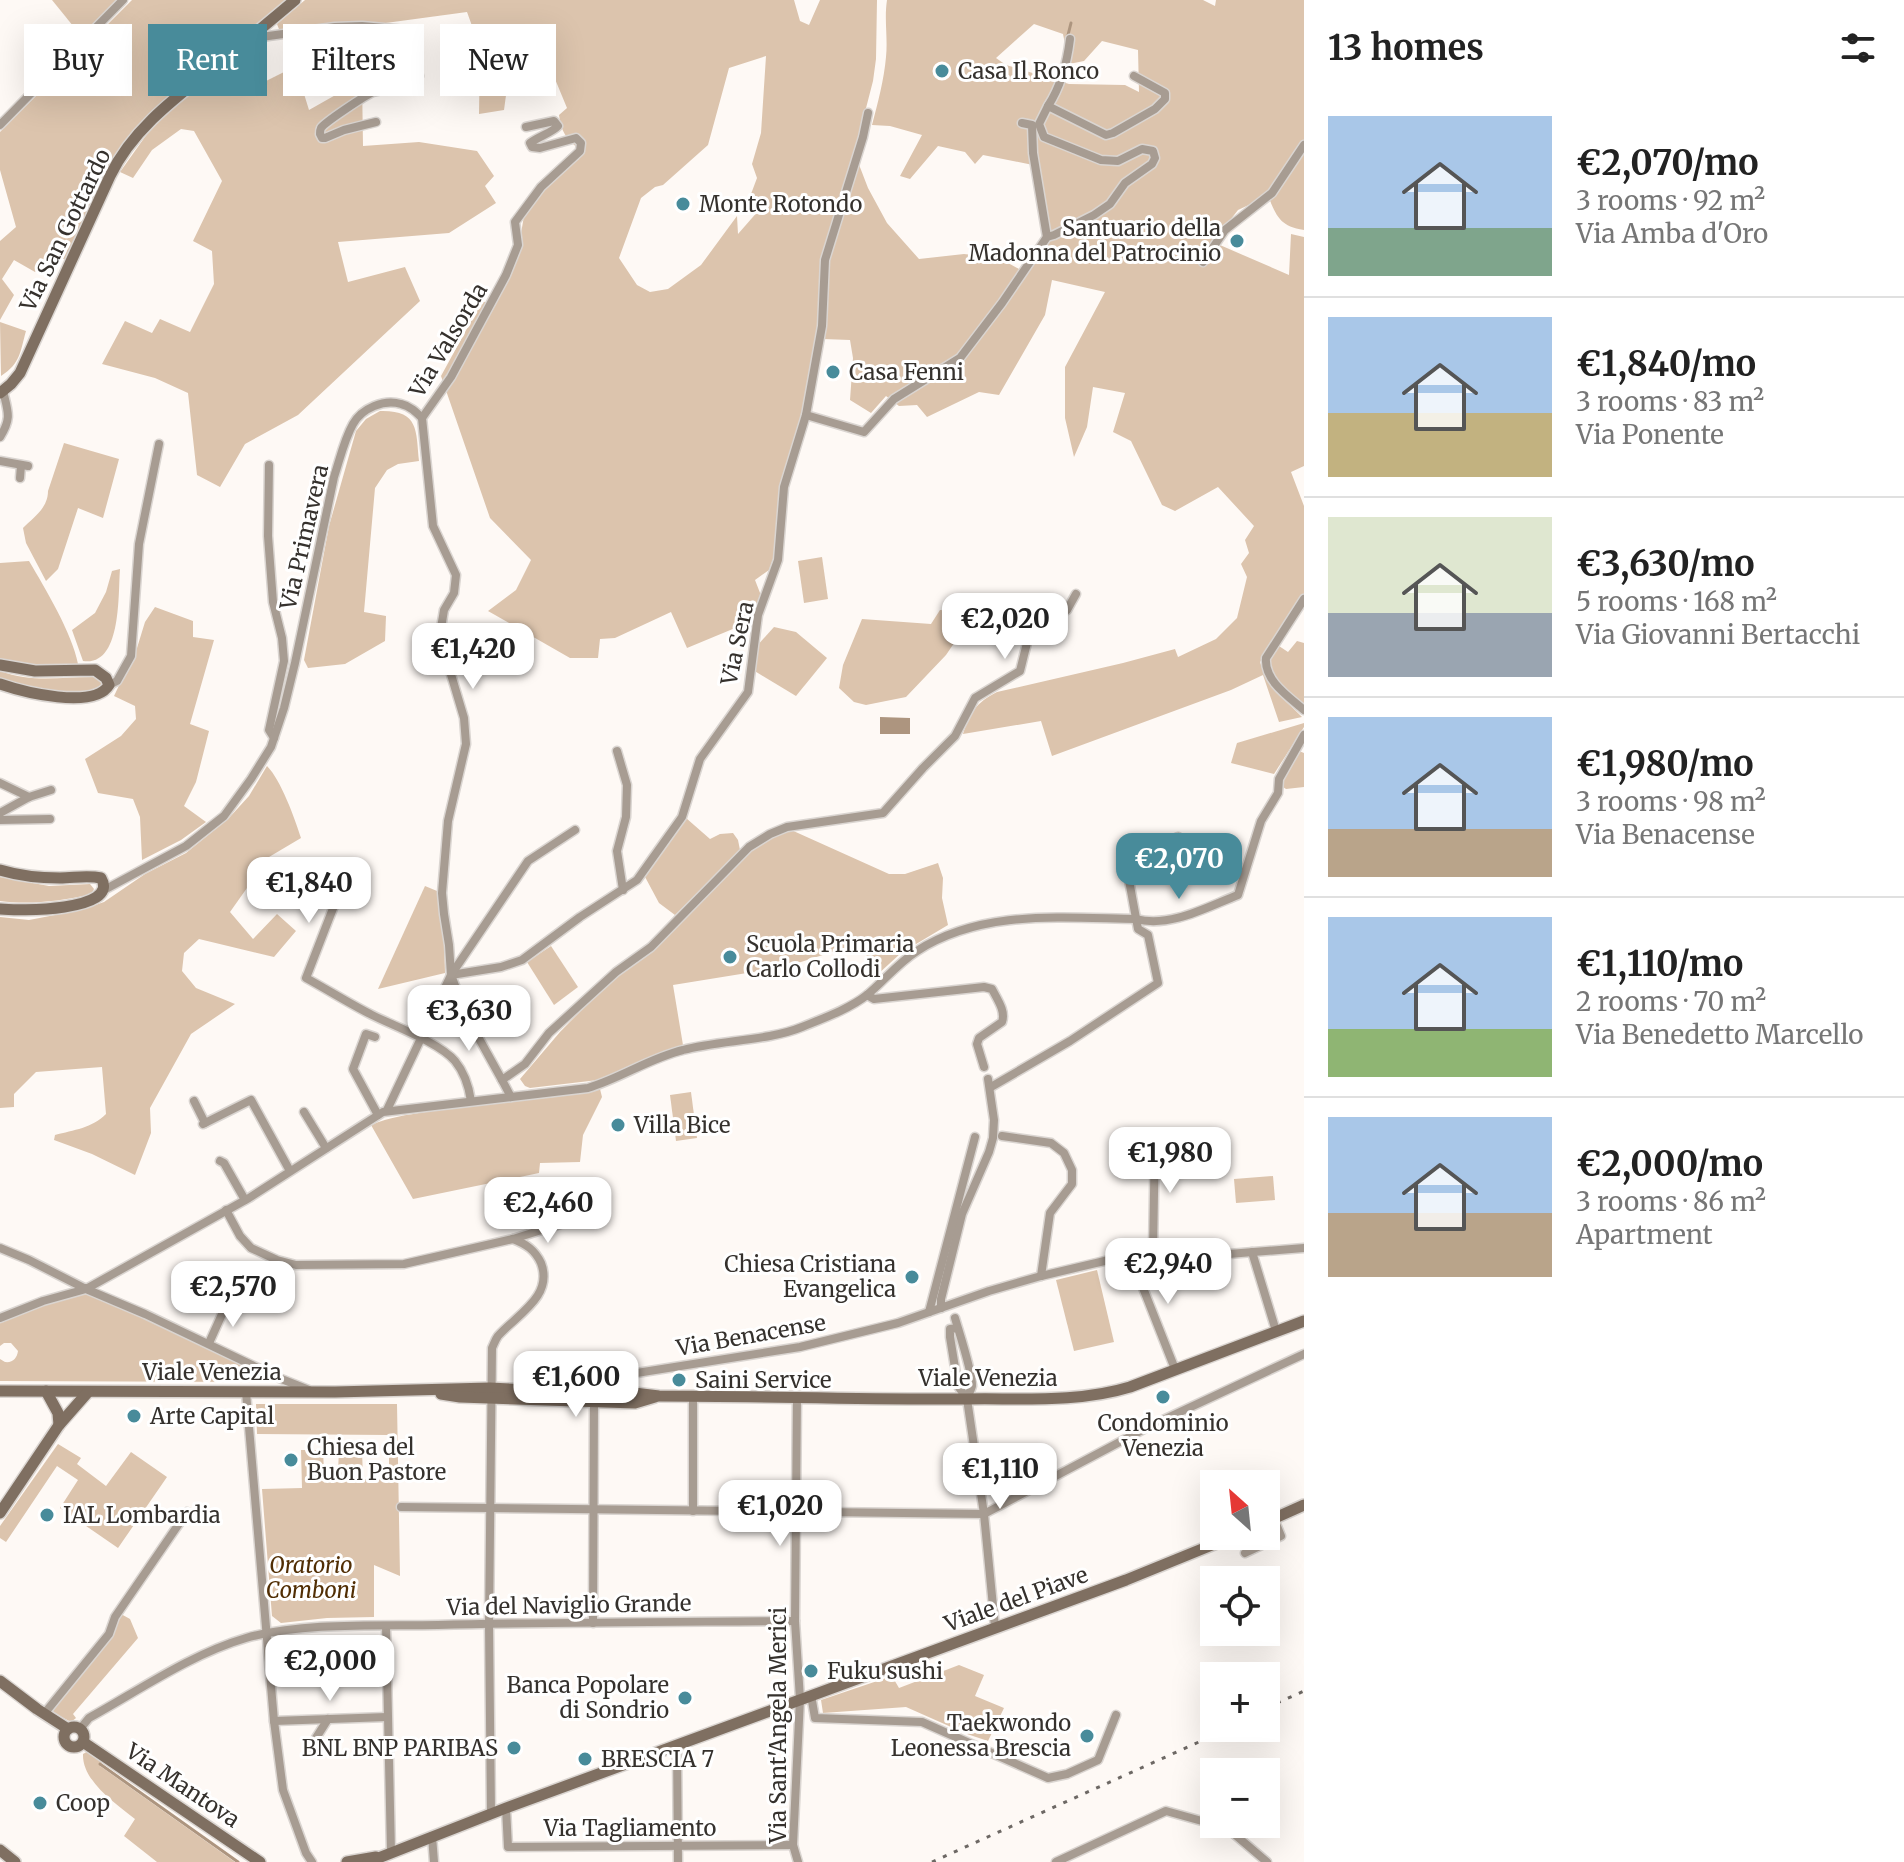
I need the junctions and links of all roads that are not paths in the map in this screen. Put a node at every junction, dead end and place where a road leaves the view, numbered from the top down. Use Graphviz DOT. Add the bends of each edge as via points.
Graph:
graph roads {
  1 [pos="123,0"];
  2 [pos="295,0"];
  3 [pos="266,24"];
  4 [pos="267,36"];
  5 [pos="1070,39"];
  6 [pos="1134,76"];
  7 [pos="178,96"];
  8 [pos="1048,106"];
  9 [pos="868,113"];
  10 [pos="376,122"];
  11 [pos="1022,123"];
  12 [pos="0,125"];
  13 [pos="526,127"];
  14 [pos="1304,145"];
  15 [pos="1242,216"];
  16 [pos="1238,226"];
  17 [pos="1049,239"];
  18 [pos="1203,262"];
  19 [pos="1,392"];
  20 [pos="806,415"];
  21 [pos="422,418"];
  22 [pos="0,437"];
  23 [pos="159,444"];
  24 [pos="0,461"];
  25 [pos="269,465"];
  26 [pos="20,478"];
  27 [pos="1076,594"];
  28 [pos="1304,599"];
  29 [pos="0,665"];
  30 [pos="0,684"];
  31 [pos="109,685"];
  32 [pos="1304,710"];
  33 [pos="1304,735"];
  34 [pos="274,738"];
  35 [pos="617,751"];
  36 [pos="0,783"];
  37 [pos="51,790"];
  38 [pos="29,797"];
  39 [pos="0,813"];
  40 [pos="50,819"];
  41 [pos="0,820"];
  42 [pos="575,830"];
  43 [pos="1178,837"];
  44 [pos="0,870"];
  45 [pos="104,890"];
  46 [pos="623,890"];
  47 [pos="339,893"];
  48 [pos="0,909"];
  49 [pos="1136,919"];
  50 [pos="451,975"];
  51 [pos="867,995"];
  52 [pos="375,1037"];
  53 [pos="421,1039"];
  54 [pos="984,1067"];
  55 [pos="502,1080"];
  56 [pos="511,1097"];
  57 [pos="194,1101"];
  58 [pos="471,1101"];
  59 [pos="387,1110"];
  60 [pos="304,1112"];
  61 [pos="378,1115"];
  62 [pos="1002,1136"];
  63 [pos="975,1137"];
  64 [pos="1155,1137"];
  65 [pos="326,1148"];
  66 [pos="223,1161"];
  67 [pos="290,1171"];
  68 [pos="245,1200"];
  69 [pos="226,1210"];
  70 [pos="573,1220"];
  71 [pos="513,1239"];
  72 [pos="0,1248"];
  73 [pos="1304,1248"];
  74 [pos="1153,1251"];
  75 [pos="1252,1252"];
  76 [pos="1130,1255"];
  77 [pos="1041,1276"];
  78 [pos="86,1289"];
  79 [pos="228,1301"];
  80 [pos="941,1308"];
  81 [pos="929,1312"];
  82 [pos="0,1318"];
  83 [pos="1304,1321"];
  84 [pos="1276,1331"];
  85 [pos="209,1343"];
  86 [pos="1304,1354"];
  87 [pos="1175,1369"];
  88 [pos="0,1391"];
  89 [pos="46,1391"];
  90 [pos="88,1392"];
  91 [pos="246,1392"];
  92 [pos="313,1392"];
  93 [pos="490,1393"];
  94 [pos="581,1393"];
  95 [pos="659,1396"];
  96 [pos="693,1396"];
  97 [pos="797,1396"];
  98 [pos="967,1399"];
  99 [pos="594,1402"];
  100 [pos="59,1425"];
  101 [pos="1304,1505"];
  102 [pos="401,1507"];
  103 [pos="490,1509"];
  104 [pos="594,1510"];
  105 [pos="693,1511"];
  106 [pos="187,1512"];
  107 [pos="796,1512"];
  108 [pos="0,1513"];
  109 [pos="984,1514"];
  110 [pos="1280,1516"];
  111 [pos="1200,1550"];
  112 [pos="1251,1550"];
  113 [pos="1245,1553"];
  114 [pos="795,1621"];
  115 [pos="593,1623"];
  116 [pos="489,1624"];
  117 [pos="386,1626"];
  118 [pos="995,1627"];
  119 [pos="268,1633"];
  120 [pos="0,1681"];
  121 [pos="805,1697"];
  122 [pos="44,1714"];
  123 [pos="1116,1715"];
  124 [pos="387,1717"];
  125 [pos="328,1719"];
  126 [pos="274,1721"];
  127 [pos="74,1729"];
  128 [pos="83,1742"];
  129 [pos="677,1745"];
  130 [pos="309,1749"];
  131 [pos="506,1808"];
  132 [pos="491,1813"];
  133 [pos="432,1836"];
  134 [pos="793,1845"];
  135 [pos="678,1846"];
  136 [pos="0,1850"];
  137 [pos="385,1854"];
  138 [pos="15,1862"];
  139 [pos="260,1862"];
  140 [pos="312,1862"];
  141 [pos="347,1862"];
  142 [pos="368,1862"];
  143 [pos="434,1862"];
  144 [pos="678,1862"];
  145 [pos="798,1862"];
  146 [pos="1056,1862"];
  147 [pos="1267,1862"];
  1 -- 12 [label="street"];
  2 -- 3 [label="street, Via San Gottardo"];
  4 -- 10 [label="street" via="362,26 417,31 417,43 391,54 418,71 413,85 373,92 331,120 320,134 325,138"];
  5 -- 8 [label="street" via="1057,92"];
  6 -- 8 [label="street" via="1165,93 1165,99 1113,133 1106,135"];
  7 -- 19 [label="street, Via San Gottardo" via="114,168 20,373"];
  8 -- 17 [label="street" via="1039,124 1044,137 1101,160 1118,161 1142,149 1153,151 1155,158 1110,204"];
  9 -- 20 [label="street, Via Sera" via="825,260 822,326"];
  11 -- 17 [label="street" via="1032,125"];
  13 -- 21 [label="street, Via Valsorda" via="554,121 558,126 530,143 532,147 576,138 580,151 541,187 515,222 518,245 506,275 451,377"];
  14 -- 15 [label="street" via="1272,193"];
  15 -- 16 [label="street"];
  15 -- 18 [label="street"];
  17 -- 20 [label="street" via="960,358 894,399 864,432"];
  19 -- 22 [label="street" via="9,416"];
  20 -- 46 [label="street, Via Sera" via="784,487 778,560 758,615 748,692 700,759 682,817 637,880"];
  21 -- 34 [label="street, Via Primavera" via="401,403 385,402 355,420 345,440"];
  21 -- 50 [label="street, Via Valsorda" via="433,526 456,575 441,628 466,744 448,821 442,893"];
  23 -- 31 [label="street" via="139,544 131,656"];
  24 -- 26 [label="street" via="24,465"];
  25 -- 34 [label="street, Via Primavera" via="273,602 284,661 269,730"];
  27 -- 55 [label="street" via="1067,610 1028,639 1020,671 975,698 955,736 883,813 787,827 749,847 651,947 616,972 549,1033 525,1064"];
  28 -- 32 [label="street" via="1265,667 1274,683"];
  29 -- 31 [label="street" via="35,671 95,670"];
  30 -- 31 [label="street" via="82,698 105,692"];
  33 -- 49 [label="street" via="1261,821 1238,895 1179,918"];
  34 -- 45 [label="street, Via Primavera" via="224,816 186,846"];
  35 -- 46 [label="street" via="627,785 617,851"];
  36 -- 38 [label="street"];
  37 -- 38 [label="street"];
  38 -- 39 [label="street"];
  40 -- 41 [label="street"];
  42 -- 50 [label="street" via="528,861"];
  43 -- 49 [label="street" via="1128,860"];
  44 -- 45 [label="street" via="33,877 101,878"];
  45 -- 48 [label="street" via="91,901 41,910"];
  46 -- 50 [label="street, Via Sera" via="522,960"];
  47 -- 53 [label="street" via="306,978"];
  49 -- 51 [label="street" via="1005,920 973,926 916,951"];
  49 -- 80 [label="street" via="1138,929 1148,935 1158,983 1070,1041 990,1083 993,1138 962,1214"];
  50 -- 53 [label="street"];
  50 -- 55 [label="street, Via Valsorda"];
  51 -- 54 [label="street" via="874,999 992,989 1004,1014 1002,1022 979,1038"];
  51 -- 56 [label="street" via="785,1033 680,1051 588,1088"];
  52 -- 61 [label="street" via="366,1034 353,1069"];
  53 -- 58 [label="street" via="454,1059"];
  53 -- 59 [label="street"];
  55 -- 56 [label="street, Via Valsorda"];
  56 -- 58 [label="street"];
  57 -- 67 [label="street" via="204,1124 251,1100"];
  58 -- 59 [label="street"];
  59 -- 61 [label="street"];
  60 -- 65 [label="street"];
  61 -- 65 [label="street"];
  62 -- 77 [label="street" via="1051,1143 1064,1153 1072,1170 1072,1184 1050,1213"];
  63 -- 81 [label="street"];
  64 -- 74 [label="street"];
  65 -- 67 [label="street"];
  66 -- 68 [label="street"];
  67 -- 68 [label="street"];
  68 -- 69 [label="street"];
  69 -- 71 [label="street" via="251,1248 296,1265 404,1264"];
  69 -- 78 [label="street"];
  70 -- 71 [label="street"];
  71 -- 93 [label="street" via="538,1255 544,1270 529,1309 492,1348"];
  72 -- 78 [label="street"];
  73 -- 75 [label="street, Via Benacense"];
  74 -- 75 [label="street, Via Benacense" via="1204,1256"];
  74 -- 76 [label="street, Via Benacense"];
  75 -- 84 [label="street"];
  76 -- 77 [label="street, Via Benacense"];
  76 -- 87 [label="street"];
  77 -- 80 [label="street, Via Benacense"];
  78 -- 82 [label="street"];
  78 -- 85 [label="street"];
  79 -- 85 [label="street"];
  80 -- 81 [label="street, Via Benacense"];
  81 -- 94 [label="street, Via Benacense" via="800,1347 599,1379"];
  83 -- 84 [label="street, Viale Venezia"];
  84 -- 87 [label="street, Viale Venezia"];
  85 -- 92 [label="street"];
  86 -- 109 [label="street" via="1148,1427"];
  87 -- 98 [label="street, Viale Venezia" via="1107,1394"];
  88 -- 89 [label="street, Viale Venezia"];
  89 -- 90 [label="street, Viale Venezia"];
  89 -- 100 [label="street"];
  90 -- 91 [label="street, Viale Venezia"];
  90 -- 100 [label="street"];
  91 -- 92 [label="street, Viale Venezia"];
  91 -- 119 [label="street"];
  92 -- 93 [label="street, Viale Venezia"];
  93 -- 94 [label="street, Viale Venezia"];
  93 -- 99 [label="street, Viale Venezia"];
  93 -- 103 [label="street"];
  94 -- 95 [label="street, Viale Venezia"];
  95 -- 96 [label="street, Viale Venezia"];
  95 -- 99 [label="street, Viale Venezia" via="635,1403"];
  96 -- 97 [label="street, Viale Venezia"];
  96 -- 105 [label="street"];
  97 -- 98 [label="street, Viale Venezia"];
  97 -- 107 [label="street, Via Sant'Angela Merici"];
  98 -- 98 [label="street" via="958,1386 953,1325 972,1386"];
  98 -- 109 [label="street"];
  99 -- 104 [label="street"];
  100 -- 108 [label="street"];
  101 -- 110 [label="street"];
  102 -- 103 [label="street"];
  103 -- 104 [label="street"];
  103 -- 116 [label="street"];
  104 -- 105 [label="street"];
  104 -- 115 [label="street"];
  105 -- 107 [label="street"];
  106 -- 122 [label="street" via="115,1617 109,1634"];
  107 -- 109 [label="street"];
  107 -- 114 [label="street, Via Sant'Angela Merici"];
  109 -- 118 [label="street"];
  111 -- 118 [label="street, Viale del Piave"];
  112 -- 113 [label="street"];
  114 -- 115 [label="street, Via del Naviglio Grande"];
  114 -- 121 [label="street, Via Sant'Angela Merici"];
  115 -- 116 [label="street, Via del Naviglio Grande"];
  116 -- 117 [label="street, Via del Naviglio Grande"];
  116 -- 132 [label="street"];
  117 -- 119 [label="street, Via del Naviglio Grande"];
  117 -- 124 [label="street"];
  118 -- 121 [label="street, Viale del Piave"];
  119 -- 126 [label="street"];
  119 -- 127 [label="street, Via del Naviglio Grande" via="184,1665"];
  120 -- 122 [label="street, Via Mantova"];
  121 -- 123 [label="street" via="815,1718 922,1722 1048,1778 1098,1760"];
  121 -- 129 [label="street, Viale del Piave"];
  121 -- 134 [label="street, Via Sant'Angela Merici"];
  122 -- 127 [label="street, Via Mantova"];
  124 -- 125 [label="street"];
  124 -- 137 [label="street"];
  125 -- 126 [label="street"];
  125 -- 130 [label="street"];
  126 -- 140 [label="street" via="283,1790"];
  127 -- 128 [label="street" via="84,1735"];
  127 -- 128 [label="street, Via Mantova" via="64,1735 65,1743 77,1747"];
  128 -- 139 [label="street, Via Mantova"];
  129 -- 131 [label="street, Viale del Piave"];
  129 -- 135 [label="street"];
  131 -- 132 [label="street, Viale del Piave"];
  131 -- 135 [label="street, Via Tagliamento" via="508,1847"];
  132 -- 133 [label="street, Viale del Piave"];
  133 -- 137 [label="street, Viale del Piave"];
  133 -- 143 [label="street"];
  134 -- 135 [label="street, Via Tagliamento"];
  134 -- 145 [label="street, Via Sant'Angela Merici"];
  135 -- 144 [label="street"];
  136 -- 138 [label="street"];
  137 -- 141 [label="street, Viale del Piave"];
  137 -- 142 [label="street, Viale del Piave"];
  146 -- 147 [label="street" via="1166,1811 1233,1833"];
}
